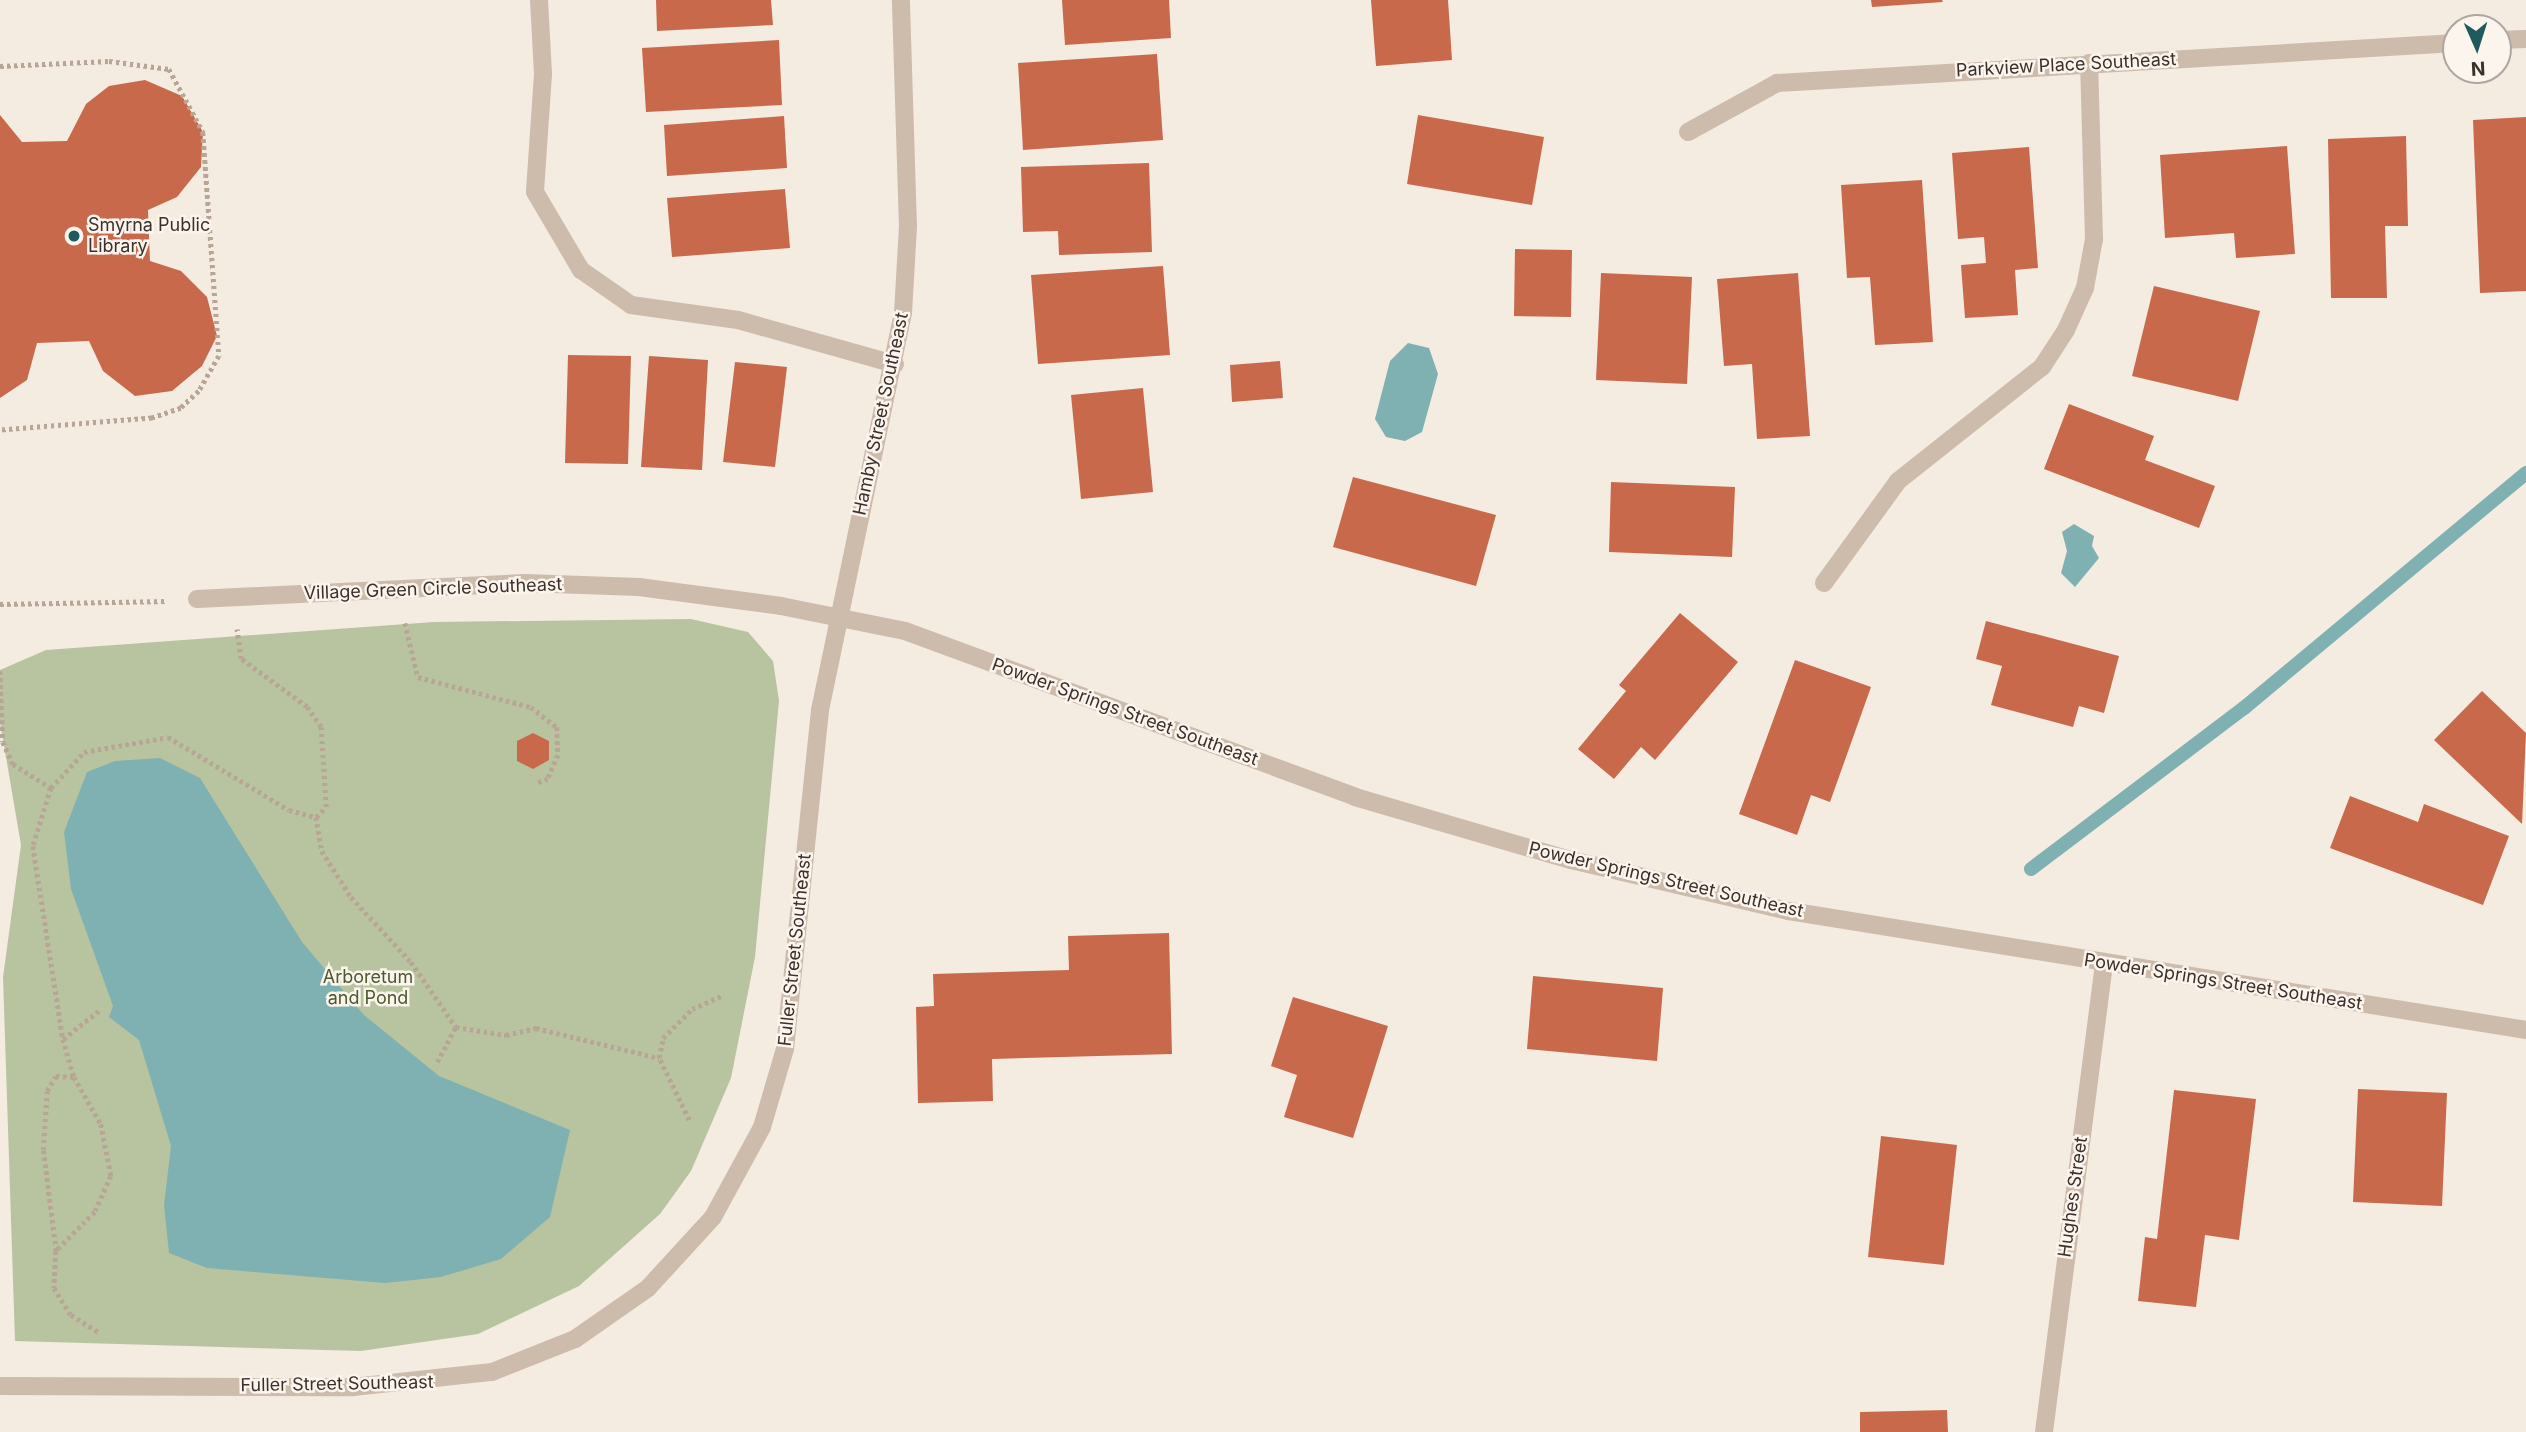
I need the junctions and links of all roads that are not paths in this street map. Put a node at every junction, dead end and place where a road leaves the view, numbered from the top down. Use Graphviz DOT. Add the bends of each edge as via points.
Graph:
graph roads {
  1 [pos="539,0"];
  2 [pos="901,0"];
  3 [pos="2442,44"];
  4 [pos="2089,63"];
  5 [pos="1688,132"];
  6 [pos="894,364"];
  7 [pos="1824,583"];
  8 [pos="197,599"];
  9 [pos="835,616"];
  10 [pos="2104,962"];
  11 [pos="2526,1030"];
  12 [pos="0,1386"];
  13 [pos="2044,1432"];
  1 -- 6 [label="street" via="543,74 535,192 581,270 631,305 738,320"];
  2 -- 6 [label="street, Hamby Street Southeast" via="907,278"];
  3 -- 4 [label="street, Parkview Place Southeast"];
  4 -- 5 [label="street, Parkview Place Southeast" via="1777,83"];
  4 -- 7 [label="street" via="2094,239 2085,288 2066,330 2042,367 1898,481"];
  6 -- 9 [label="street, Hamby Street Southeast"];
  8 -- 9 [label="street, Village Green Circle Southeast" via="525,583 639,587"];
  9 -- 10 [label="street, Powder Springs Street Southeast" via="905,631 1355,797 1571,860 1789,911"];
  9 -- 12 [label="street, Fuller Street Southeast" via="785,1049 762,1127 713,1217 648,1287 575,1339 492,1372 425,1384"];
  10 -- 11 [label="street, Powder Springs Street Southeast"];
  10 -- 13 [label="street, Hughes Street"];
}
